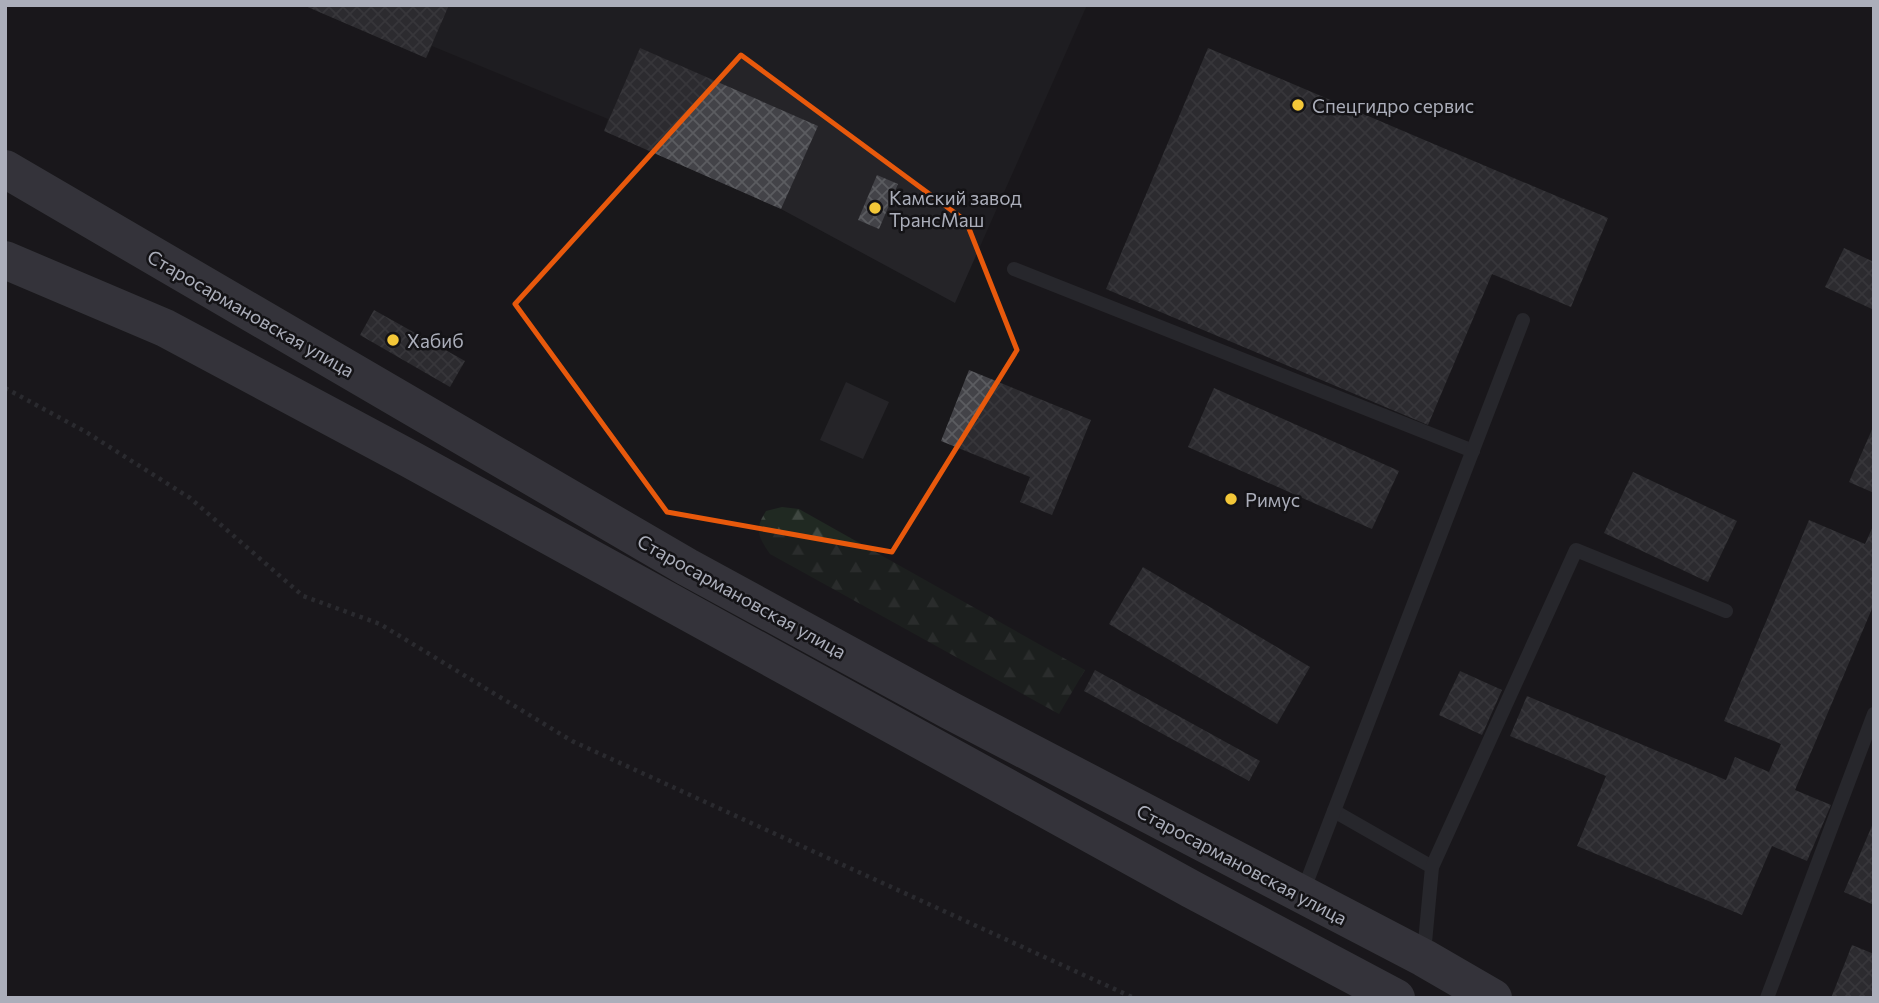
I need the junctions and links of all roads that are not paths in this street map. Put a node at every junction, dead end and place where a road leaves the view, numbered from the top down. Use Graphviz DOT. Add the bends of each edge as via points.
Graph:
graph roads {
  1 [pos="5,169"];
  2 [pos="5,260"];
  3 [pos="1014,269"];
  4 [pos="1522,320"];
  5 [pos="1473,451"];
  6 [pos="1726,611"];
  7 [pos="1874,714"];
  8 [pos="1334,811"];
  9 [pos="1432,867"];
  10 [pos="1301,895"];
  11 [pos="1424,958"];
  12 [pos="1396,998"];
  13 [pos="1493,998"];
  14 [pos="1767,998"];
  1 -- 10 [label="main road, Старосармановская улица" via="687,567"];
  2 -- 12 [label="main road, Старосармановская улица" via="165,328"];
  3 -- 5 [label="lane"];
  4 -- 5 [label="lane"];
  5 -- 8 [label="lane"];
  6 -- 9 [label="lane" via="1576,550"];
  7 -- 14 [label="lane"];
  8 -- 9 [label="lane"];
  8 -- 10 [label="lane"];
  9 -- 11 [label="lane"];
  10 -- 11 [label="main road, Старосармановская улица"];
  11 -- 13 [label="main road, Старосармановская улица"];
}
